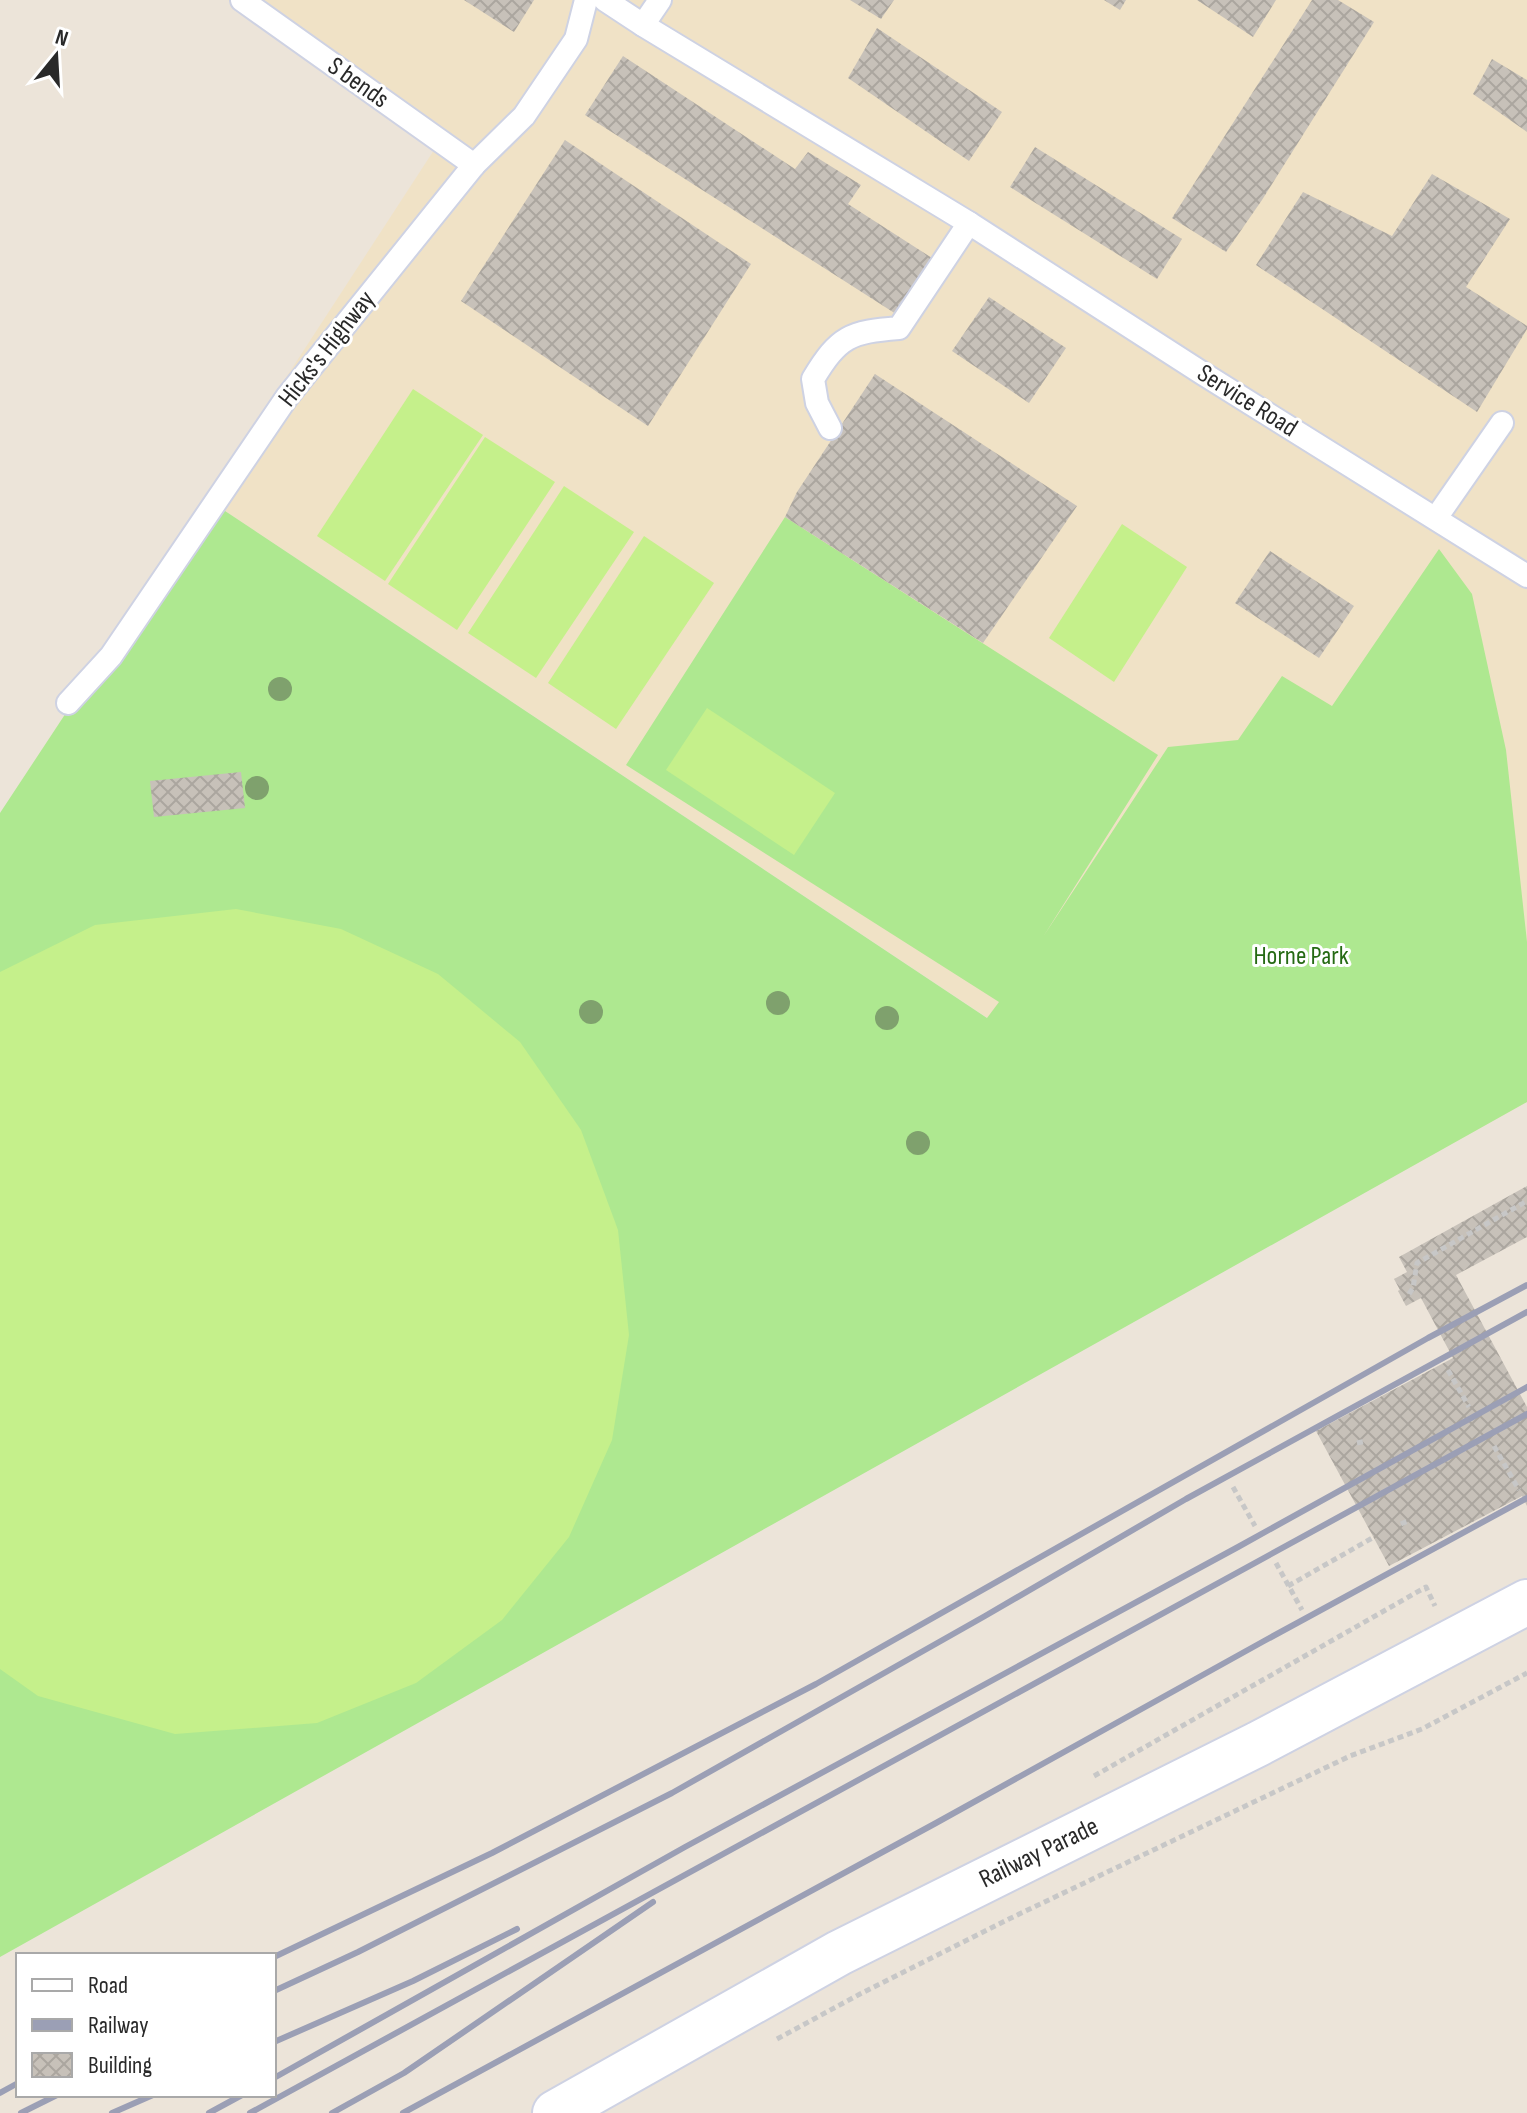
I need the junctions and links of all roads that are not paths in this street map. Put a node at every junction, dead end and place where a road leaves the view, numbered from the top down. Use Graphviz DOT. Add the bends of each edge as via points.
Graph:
graph roads {
  1 [pos="242,0"];
  2 [pos="586,0"];
  3 [pos="605,0"];
  4 [pos="660,0"];
  5 [pos="643,25"];
  6 [pos="474,165"];
  7 [pos="969,223"];
  8 [pos="1502,423"];
  9 [pos="830,428"];
  10 [pos="1436,518"];
  11 [pos="1527,576"];
  12 [pos="68,703"];
  13 [pos="1527,1602"];
  14 [pos="555,2113"];
  1 -- 6 [label="lane, S bends"];
  2 -- 6 [label="lane, Hicks's Highway" via="576,39 524,116"];
  3 -- 5 [label="lane, Service Road"];
  4 -- 5 [label="lane"];
  5 -- 7 [label="lane, Service Road"];
  6 -- 12 [label="lane, Hicks's Highway" via="287,397 111,656"];
  7 -- 9 [label="lane" via="899,328 845,339 828,354 813,379 817,403"];
  7 -- 10 [label="lane, Service Road"];
  8 -- 10 [label="lane"];
  10 -- 11 [label="lane, Service Road"];
  13 -- 14 [label="street, Railway Parade" via="1258,1744 839,1953"];
}
